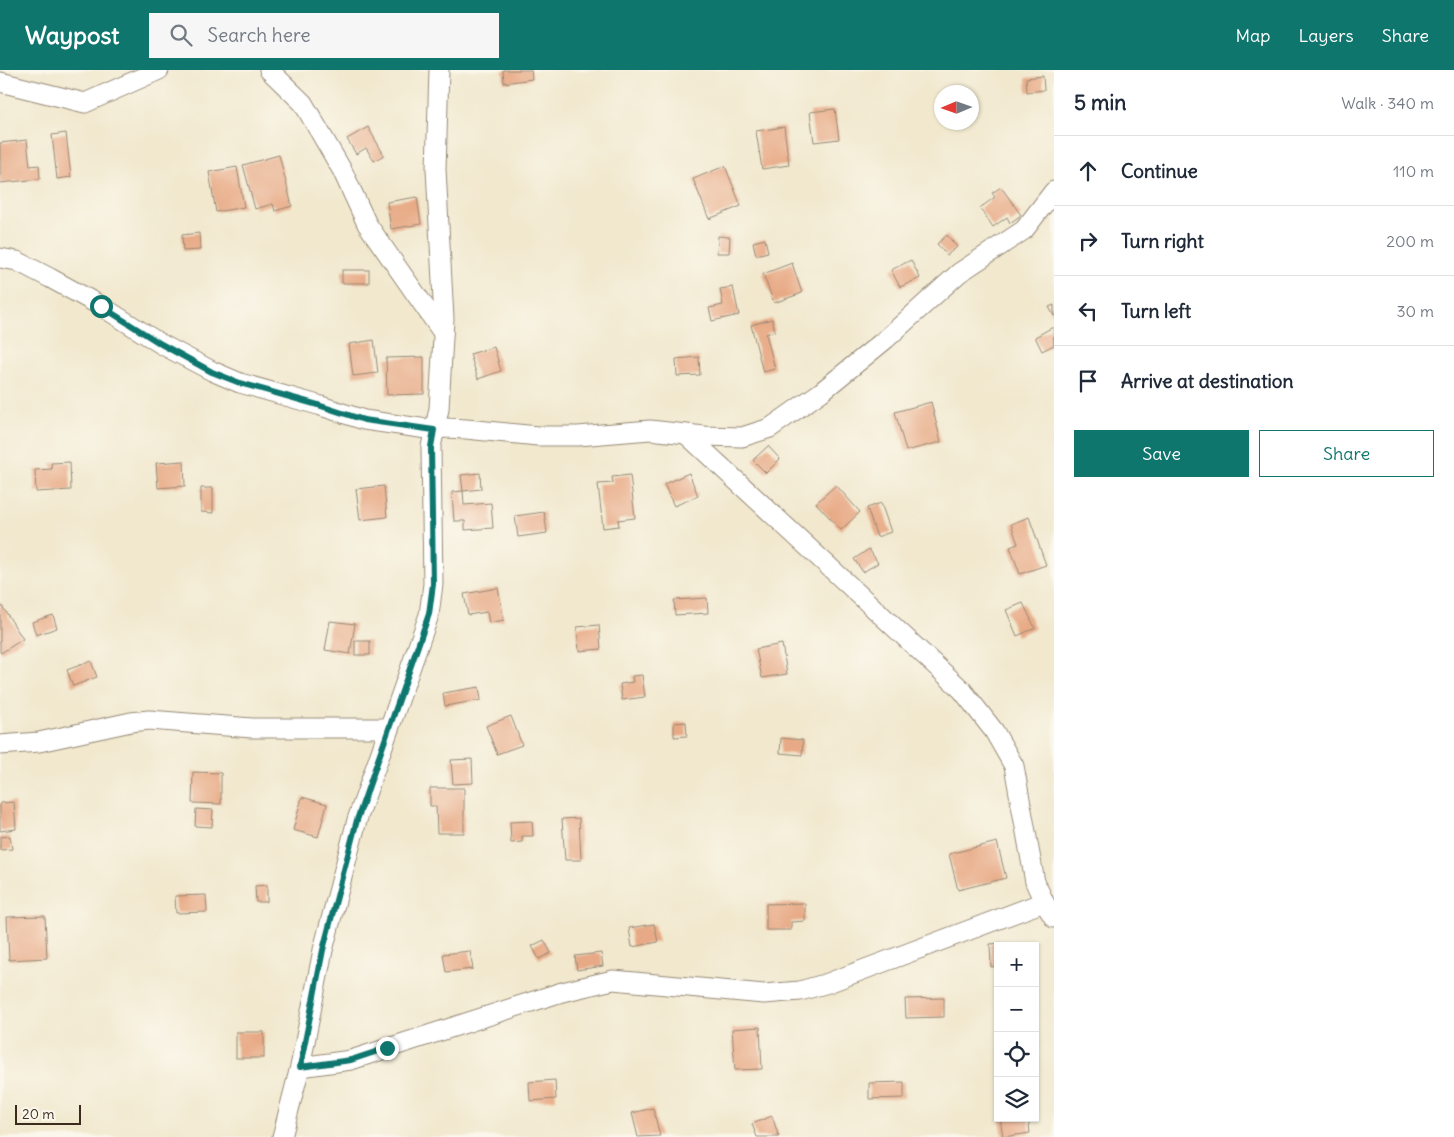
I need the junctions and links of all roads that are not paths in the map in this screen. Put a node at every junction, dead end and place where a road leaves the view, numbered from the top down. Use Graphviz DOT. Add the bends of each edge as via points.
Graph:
graph roads {
  1 [pos="159,70"];
  2 [pos="269,70"];
  3 [pos="439,70"];
  4 [pos="0,82"];
  5 [pos="1054,191"];
  6 [pos="0,258"];
  7 [pos="443,333"];
  8 [pos="434,430"];
  9 [pos="686,434"];
  10 [pos="389,728"];
  11 [pos="0,745"];
  12 [pos="1049,910"];
  13 [pos="300,1067"];
  14 [pos="282,1137"];
  1 -- 4 [label="street" via="86,104"];
  2 -- 7 [label="street" via="303,103 342,170 367,224"];
  3 -- 7 [label="street" via="436,169"];
  5 -- 9 [label="street" via="1024,230 959,274 821,392 770,428 742,437"];
  6 -- 8 [label="street" via="17,260 212,372 364,420"];
  7 -- 8 [label="street" via="439,409"];
  8 -- 9 [label="street" via="466,429 538,436 650,430"];
  8 -- 10 [label="street" via="431,447 433,584 429,614"];
  9 -- 12 [label="street" via="962,690 994,731 1014,766 1035,882"];
  10 -- 11 [label="street" via="252,728 149,720 39,742"];
  10 -- 13 [label="street" via="355,830 323,950"];
  12 -- 13 [label="street" via="800,992 764,994 613,980 562,992 351,1060"];
  13 -- 14 [label="street"];
}
